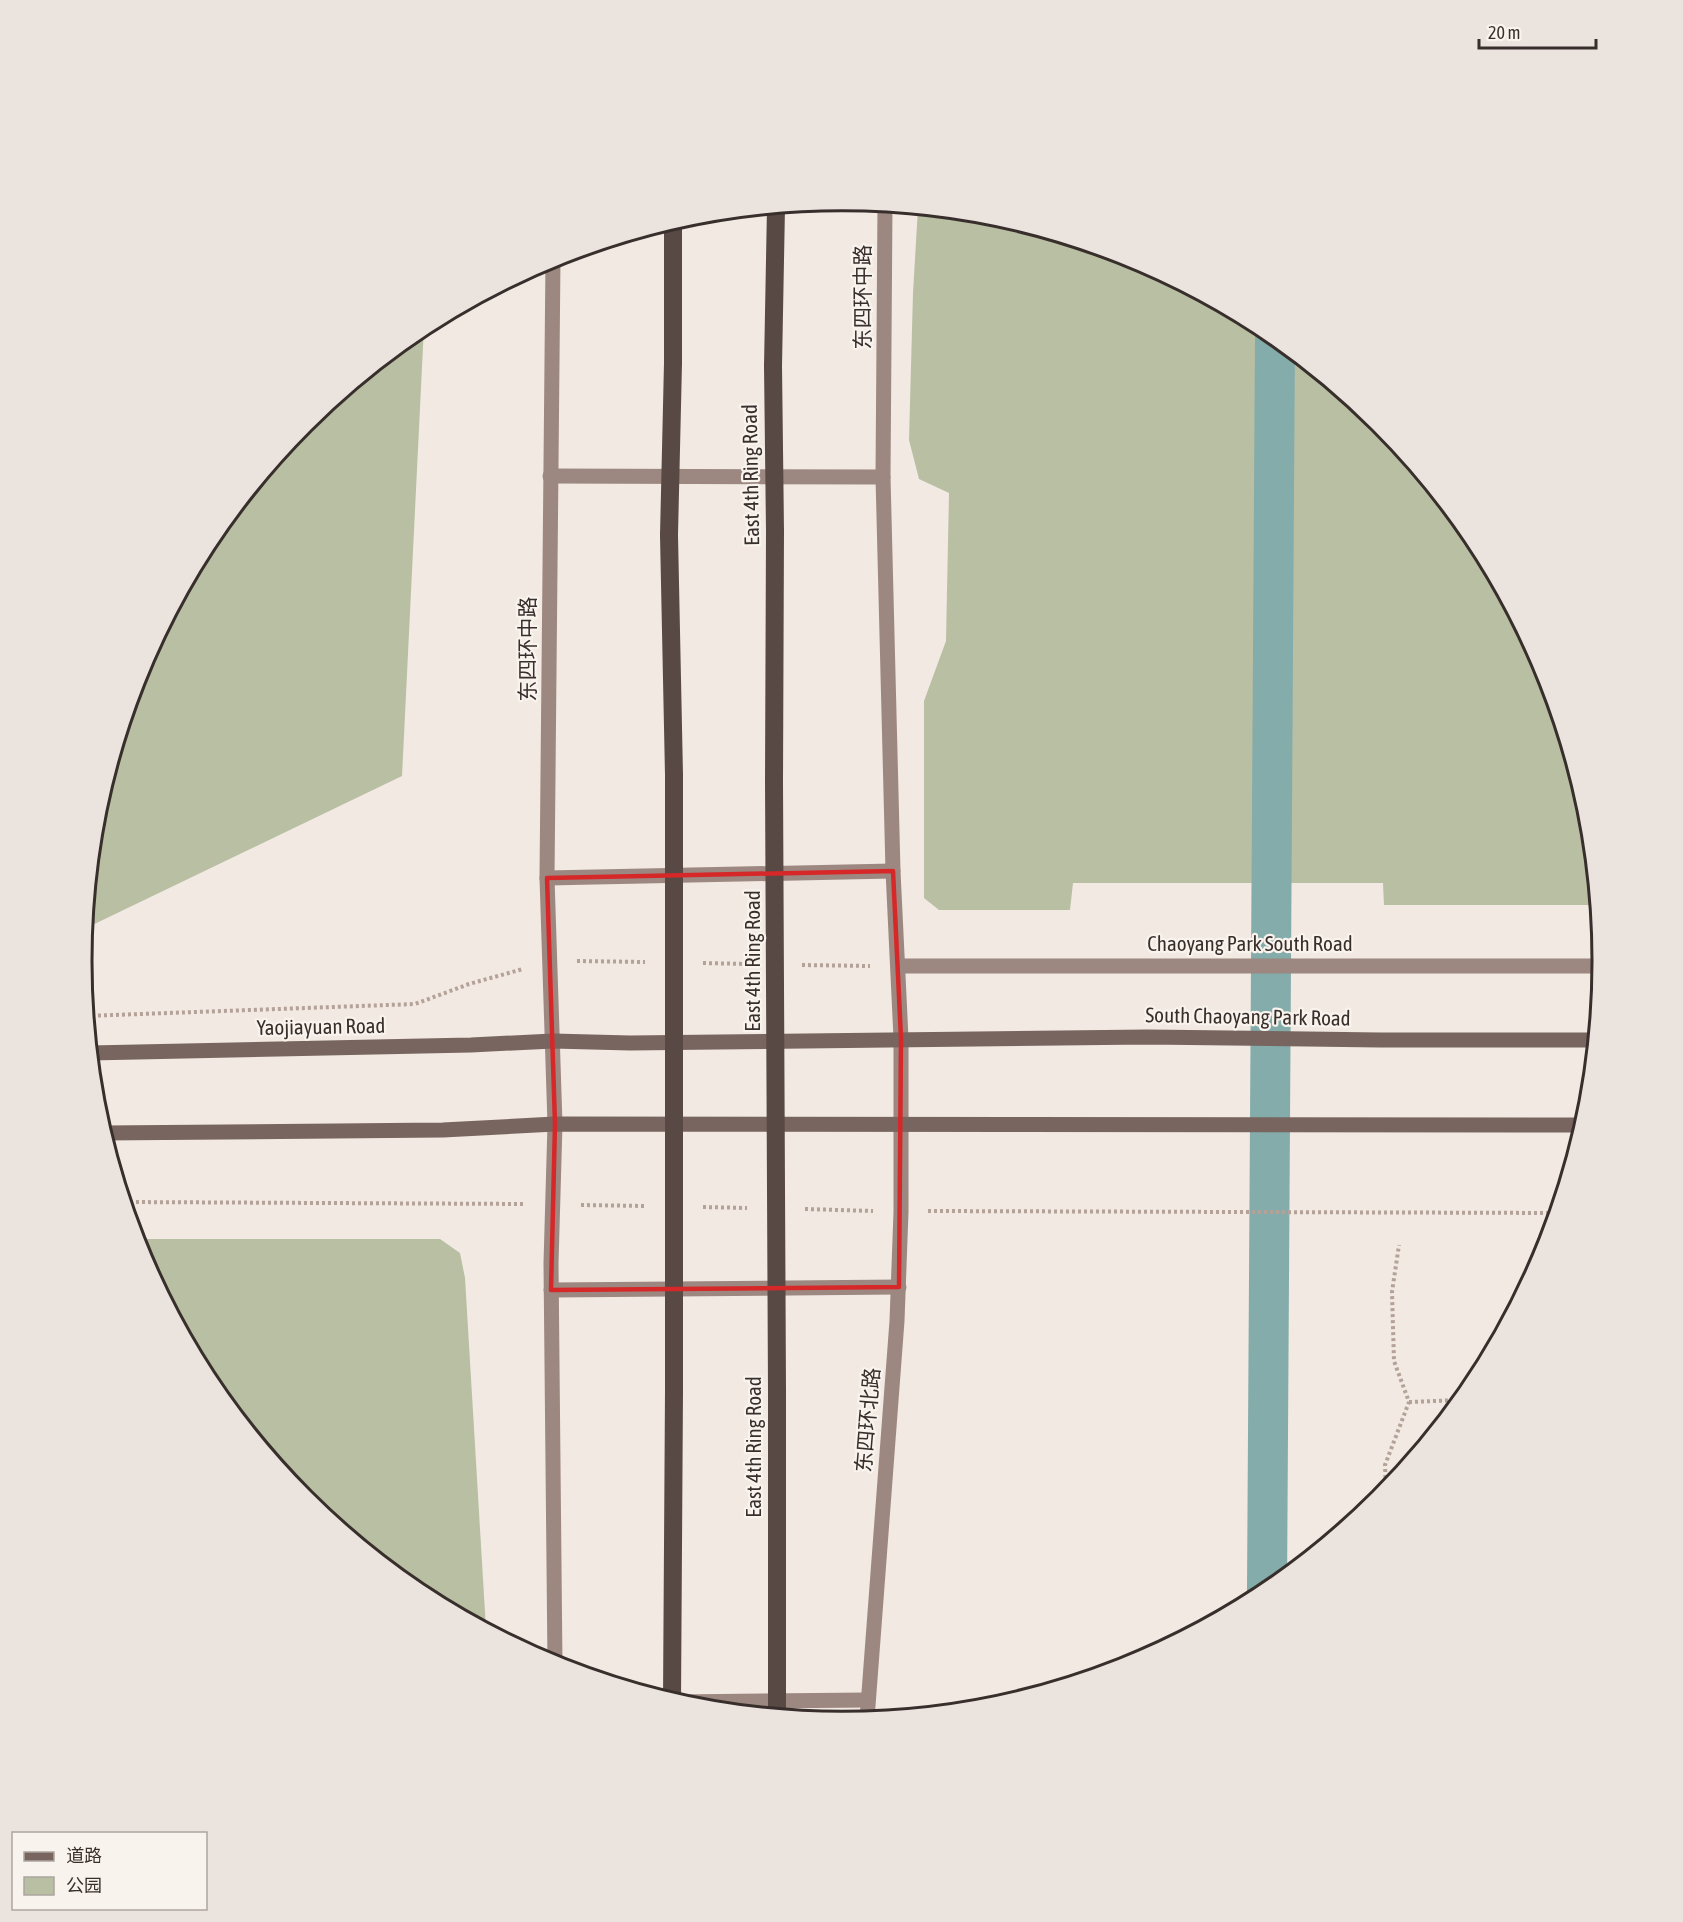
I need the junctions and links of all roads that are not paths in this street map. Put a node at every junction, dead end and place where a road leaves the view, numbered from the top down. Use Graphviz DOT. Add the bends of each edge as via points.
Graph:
graph roads {
  1 [pos="885,213"];
  2 [pos="776,214"];
  3 [pos="673,230"];
  4 [pos="553,269"];
  5 [pos="550,476"];
  6 [pos="883,477"];
  7 [pos="893,871"];
  8 [pos="547,878"];
  9 [pos="898,966"];
  10 [pos="1592,966"];
  11 [pos="901,1038"];
  12 [pos="1587,1040"];
  13 [pos="553,1041"];
  14 [pos="97,1053"];
  15 [pos="555,1124"];
  16 [pos="901,1124"];
  17 [pos="1573,1125"];
  18 [pos="112,1133"];
  19 [pos="899,1287"];
  20 [pos="551,1290"];
  21 [pos="555,1654"];
  22 [pos="674,1692"];
  23 [pos="867,1700"];
  24 [pos="718,1701"];
  25 [pos="777,1708"];
  26 [pos="867,1710"];
  1 -- 6 [label="street, 东四环中路"];
  2 -- 25 [label="highway, East 4th Ring Road, bridge"];
  3 -- 22 [label="highway, bridge" via="669,535 674,775"];
  4 -- 5 [label="street, 东四环中路"];
  5 -- 6 [label="street"];
  5 -- 8 [label="street, 东四环中路"];
  6 -- 7 [label="street, 东四环中路"];
  7 -- 8 [label="street"];
  7 -- 9 [label="street, 东四环中路"];
  8 -- 13 [label="street, 东四环中路"];
  9 -- 10 [label="street, Chaoyang Park South Road"];
  9 -- 11 [label="street, 东四环中路"];
  11 -- 12 [label="main road, South Chaoyang Park Road"];
  11 -- 13 [label="main road, South Chaoyang Park Road"];
  11 -- 16 [label="street, 东四环北路"];
  13 -- 14 [label="main road, Yaojiayuan Road"];
  13 -- 15 [label="street, 东四环中路"];
  15 -- 16 [label="main road"];
  15 -- 18 [label="main road" via="443,1130"];
  15 -- 20 [label="street"];
  16 -- 17 [label="main road"];
  16 -- 19 [label="street, 东四环北路"];
  19 -- 20 [label="street"];
  19 -- 23 [label="street, 东四环北路"];
  20 -- 21 [label="street"];
  23 -- 24 [label="street"];
  23 -- 26 [label="street, 东四环北路"];
}
